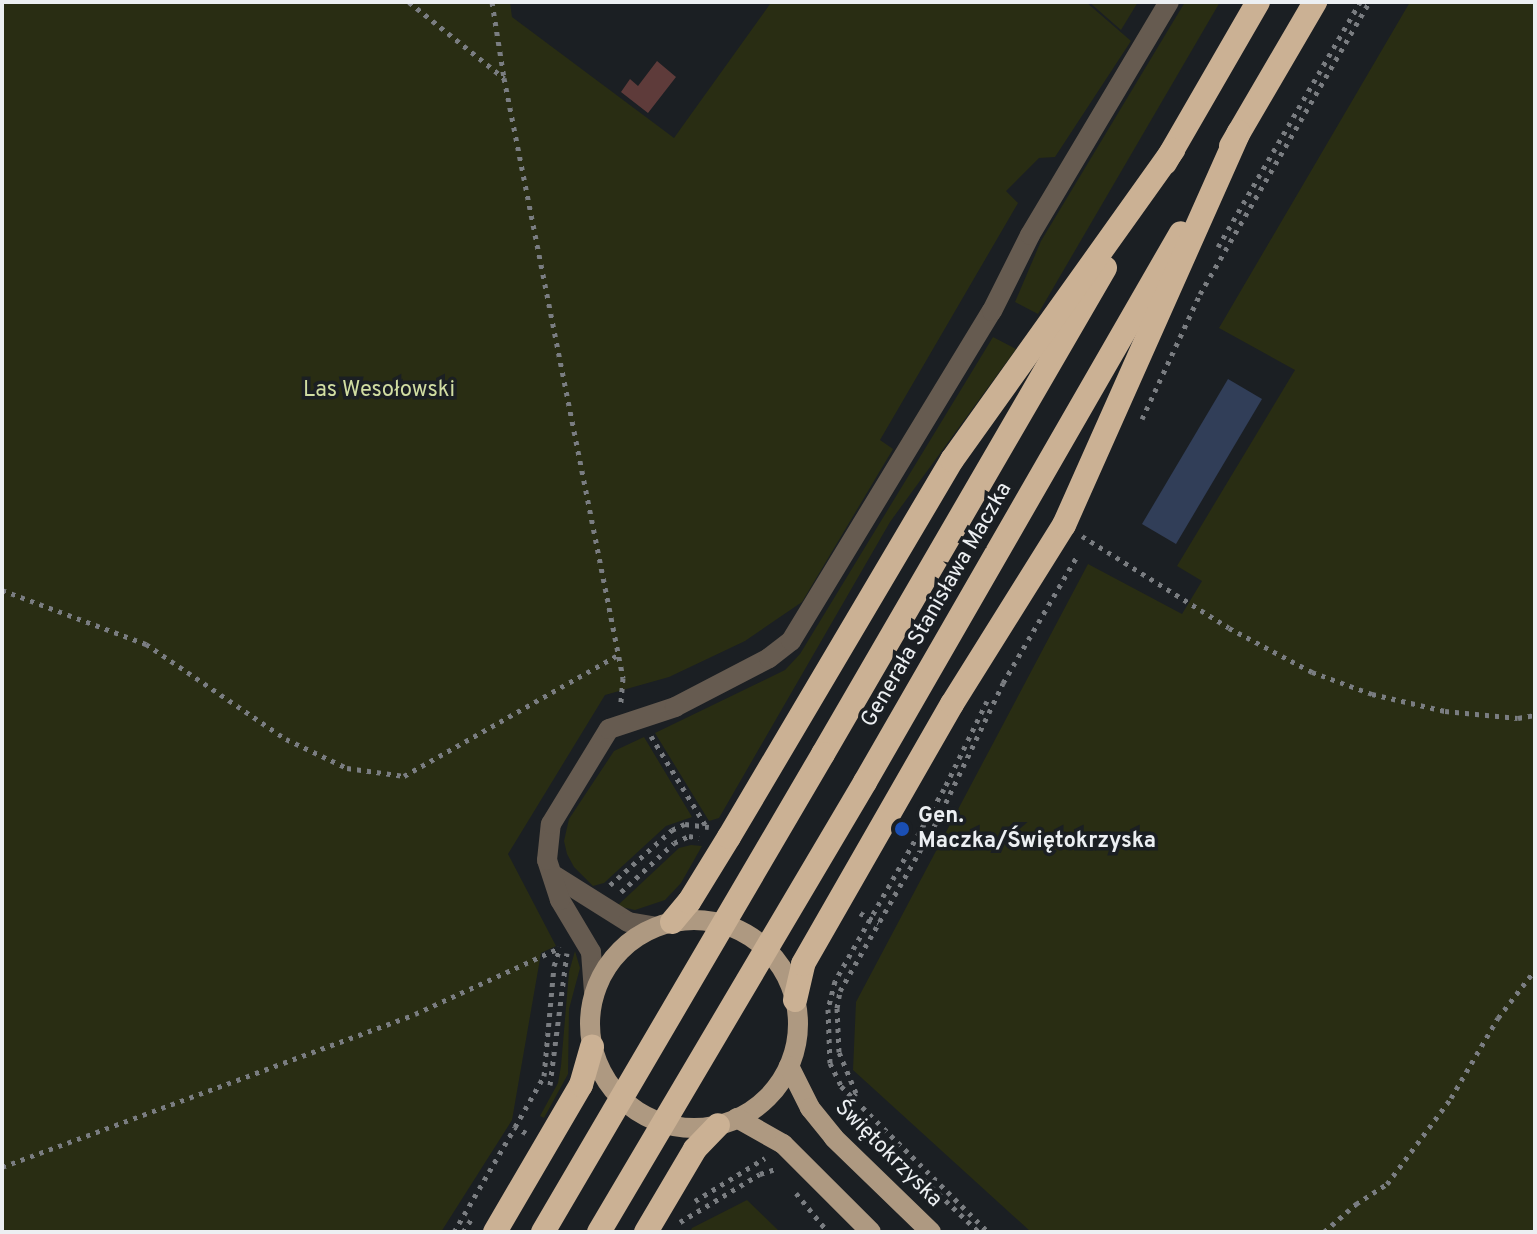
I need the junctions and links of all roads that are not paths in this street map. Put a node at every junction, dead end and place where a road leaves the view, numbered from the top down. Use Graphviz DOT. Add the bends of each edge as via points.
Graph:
graph roads {
  1 [pos="1169,2"];
  2 [pos="1258,2"];
  3 [pos="1315,2"];
  4 [pos="1239,132"];
  5 [pos="1173,150"];
  6 [pos="555,876"];
  7 [pos="663,925"];
  8 [pos="594,992"];
  9 [pos="795,1000"];
  10 [pos="592,1047"];
  11 [pos="789,1066"];
  12 [pos="728,1122"];
  13 [pos="495,1232"];
  14 [pos="543,1232"];
  15 [pos="599,1232"];
  16 [pos="646,1232"];
  17 [pos="871,1232"];
  18 [pos="931,1232"];
  1 -- 6 [label="street" via="1030,235 992,311 791,641 702,693 609,729 551,824 547,860"];
  2 -- 5 [label="highway, Generała Stanisława Maczka"];
  3 -- 4 [label="highway, Generała Stanisława Maczka"];
  4 -- 9 [label="highway" via="1064,525 952,704 831,914 803,964"];
  4 -- 15 [label="highway, Generała Stanisława Maczka, bridge"];
  5 -- 7 [label="highway" via="952,460 689,902"];
  5 -- 14 [label="highway, Generała Stanisława Maczka, bridge"];
  6 -- 7 [label="street" via="628,922"];
  6 -- 8 [label="street" via="560,900 591,952"];
  7 -- 8 [label="main road" via="633,939 606,967"];
  7 -- 9 [label="main road" via="716,922 746,934 777,962"];
  8 -- 10 [label="main road"];
  9 -- 11 [label="main road" via="798,1032"];
  10 -- 12 [label="main road" via="604,1077 639,1113 677,1127"];
  10 -- 13 [label="highway" via="581,1085"];
  11 -- 12 [label="main road" via="770,1094"];
  11 -- 18 [label="main road, Świętokrzyska" via="810,1108 834,1138"];
  12 -- 16 [label="highway" via="695,1149"];
  12 -- 17 [label="main road" via="783,1144"];
}
